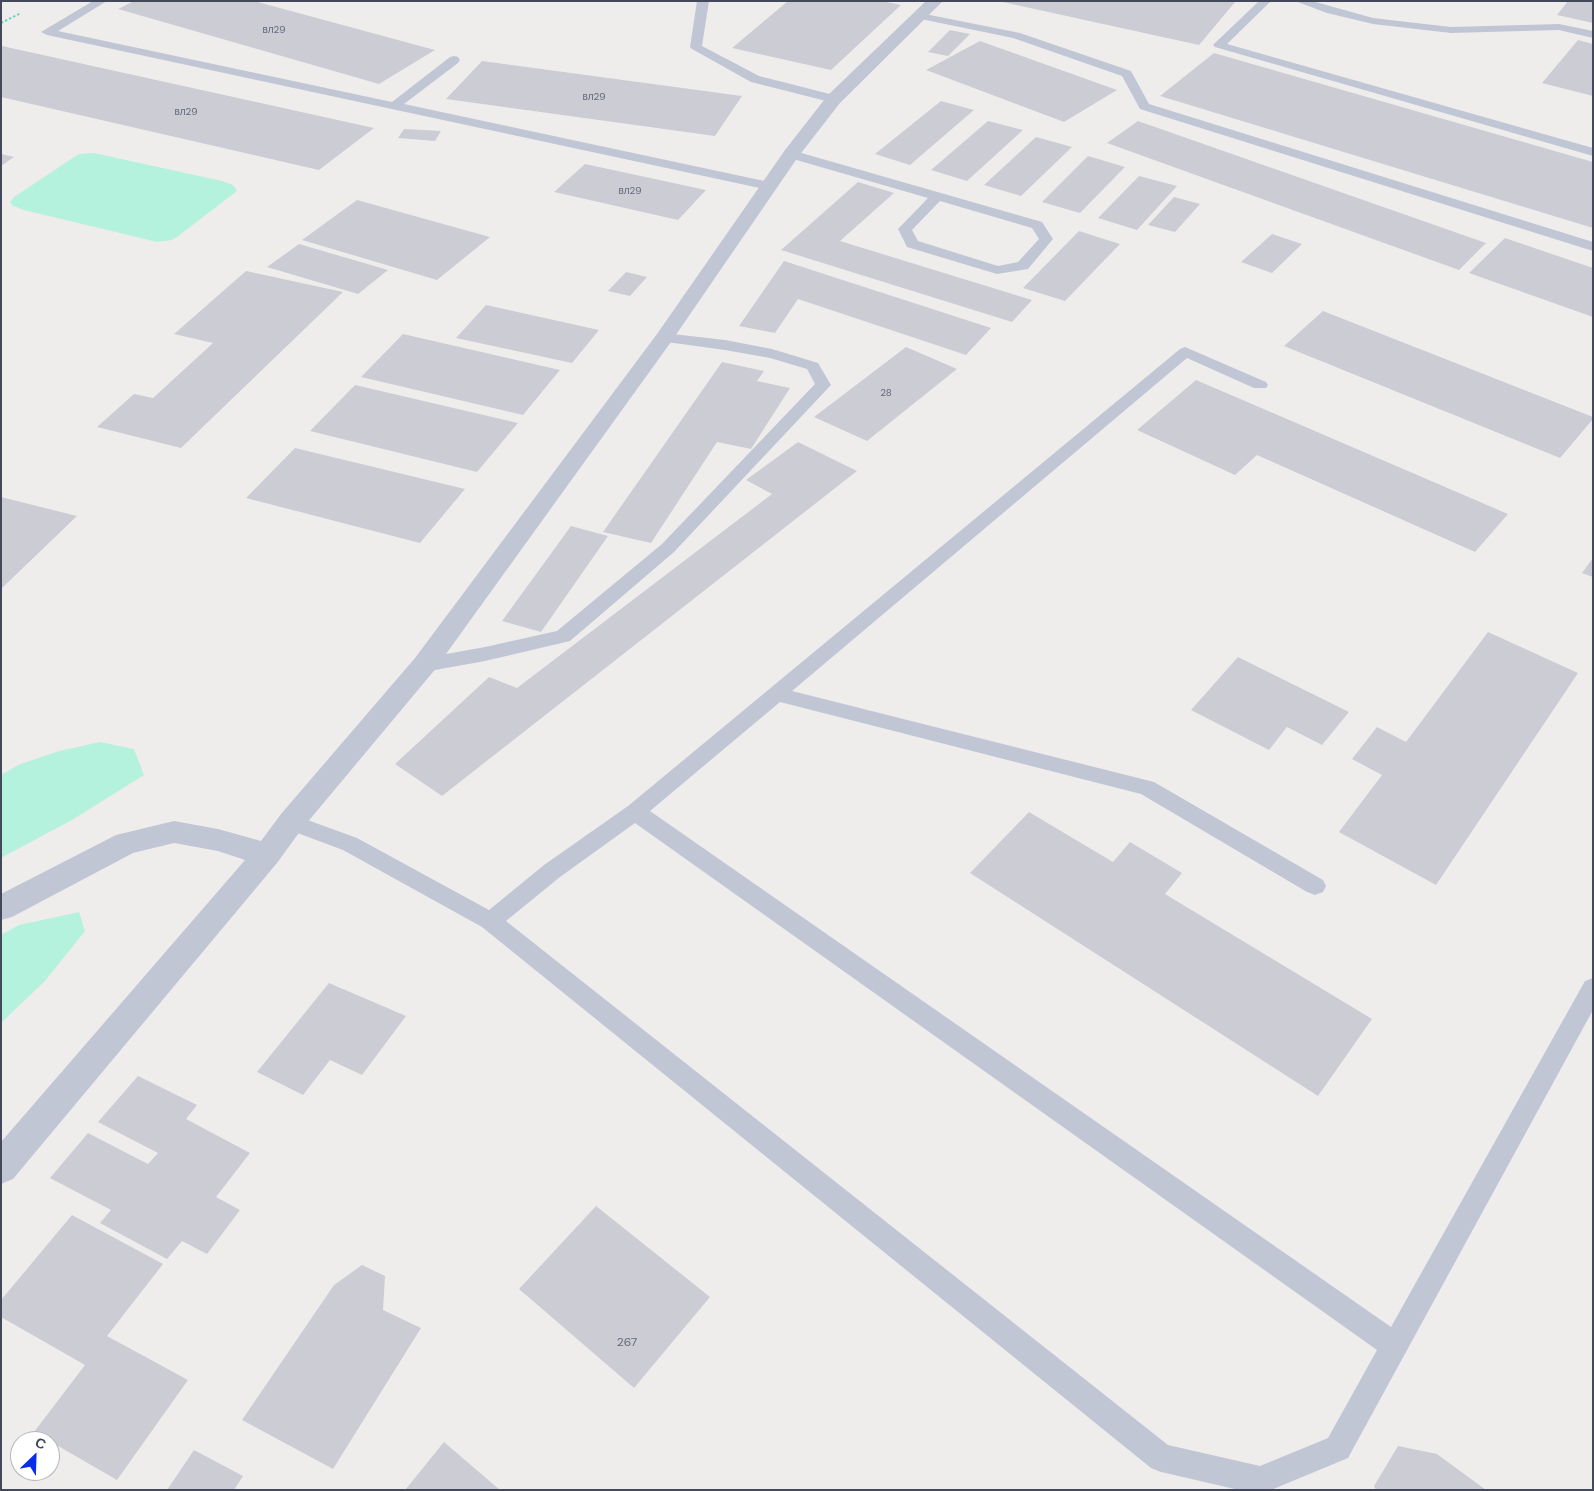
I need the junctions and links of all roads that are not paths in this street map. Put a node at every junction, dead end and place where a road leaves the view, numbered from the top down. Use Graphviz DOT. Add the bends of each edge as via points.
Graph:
graph roads {
  1 [pos="102,1"];
  2 [pos="703,1"];
  3 [pos="935,1"];
  4 [pos="1266,1"];
  5 [pos="1300,1"];
  6 [pos="920,16"];
  7 [pos="1593,35"];
  8 [pos="454,60"];
  9 [pos="834,99"];
  10 [pos="394,106"];
  11 [pos="1593,152"];
  12 [pos="791,154"];
  13 [pos="769,186"];
  14 [pos="938,196"];
  15 [pos="1593,247"];
  16 [pos="664,338"];
  17 [pos="1260,385"];
  18 [pos="424,665"];
  19 [pos="776,694"];
  20 [pos="635,812"];
  21 [pos="290,822"];
  22 [pos="267,855"];
  23 [pos="1315,886"];
  24 [pos="1,908"];
  25 [pos="490,921"];
  26 [pos="1593,988"];
  27 [pos="1,1168"];
  28 [pos="1395,1346"];
  1 -- 10 [label="lane" via="47,32"];
  2 -- 9 [label="lane" via="696,47 755,79"];
  3 -- 6 [label="street"];
  4 -- 11 [label="lane" via="1219,45"];
  5 -- 7 [label="lane" via="1331,12 1383,23 1451,30 1559,27"];
  6 -- 9 [label="street"];
  6 -- 15 [label="lane" via="1016,35 1128,74 1144,106"];
  8 -- 10 [label="lane"];
  9 -- 12 [label="street"];
  10 -- 13 [label="lane"];
  12 -- 13 [label="street"];
  12 -- 14 [label="lane"];
  13 -- 16 [label="street"];
  14 -- 14 [label="lane" via="1037,224 1046,239 1023,266 997,270 912,244 905,229"];
  16 -- 18 [label="street"];
  16 -- 18 [label="lane" via="725,345 813,366 823,385 668,548 563,636"];
  17 -- 19 [label="lane" via="1185,352"];
  18 -- 21 [label="street"];
  19 -- 20 [label="lane"];
  19 -- 23 [label="lane" via="1147,788"];
  20 -- 25 [label="lane" via="552,871"];
  20 -- 28 [label="lane"];
  21 -- 22 [label="street"];
  21 -- 25 [label="lane" via="350,844"];
  22 -- 24 [label="street" via="218,840 174,832 126,843"];
  22 -- 27 [label="street"];
  25 -- 28 [label="lane" via="1161,1458 1260,1480 1338,1448"];
  26 -- 28 [label="lane"];
}
